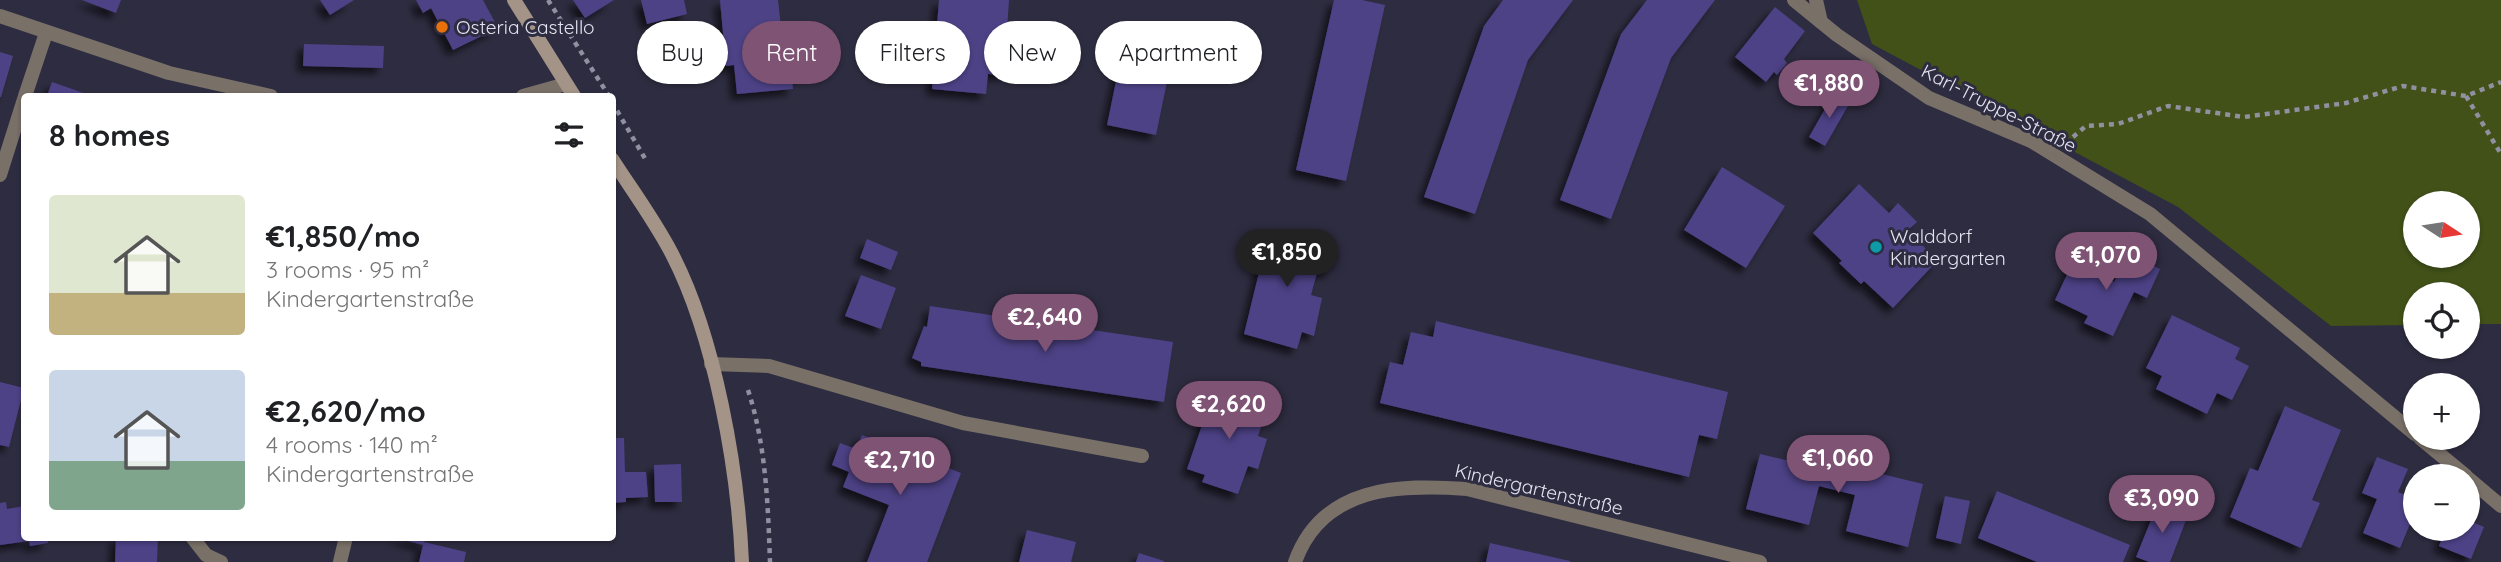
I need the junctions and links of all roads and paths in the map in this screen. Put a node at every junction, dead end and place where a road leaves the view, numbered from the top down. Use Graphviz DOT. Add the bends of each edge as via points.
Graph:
graph roads {
  1 [pos="514,0"];
  2 [pos="548,0"];
  3 [pos="1794,0"];
  4 [pos="1816,0"];
  5 [pos="0,16"];
  6 [pos="1821,22"];
  7 [pos="46,33"];
  8 [pos="2501,82"];
  9 [pos="570,90"];
  10 [pos="27,93"];
  11 [pos="258,93"];
  12 [pos="546,93"];
  13 [pos="607,93"];
  14 [pos="2466,96"];
  15 [pos="21,110"];
  16 [pos="2086,126"];
  17 [pos="2501,154"];
  18 [pos="616,165"];
  19 [pos="0,175"];
  20 [pos="711,363"];
  21 [pos="2403,423"];
  22 [pos="2434,450"];
  23 [pos="1142,456"];
  24 [pos="2451,464"];
  25 [pos="2480,488"];
  26 [pos="2501,506"];
  27 [pos="195,541"];
  28 [pos="345,541"];
  29 [pos="221,562"];
  30 [pos="340,562"];
  31 [pos="742,562"];
  32 [pos="1295,562"];
  33 [pos="1760,562"];
  1 -- 9 [label="main road"];
  2 -- 13 [label="path"];
  3 -- 6 [label="street, Karl-Truppe-Straße"];
  4 -- 6 [label="street"];
  5 -- 7 [label="street"];
  6 -- 21 [label="street, Karl-Truppe-Straße" via="1929,98 2031,141 2150,214"];
  7 -- 10 [label="street"];
  7 -- 11 [label="street" via="169,73"];
  8 -- 14 [label="path"];
  9 -- 12 [label="street"];
  14 -- 16 [label="path" via="2403,86 2346,103 2244,117 2168,106 2118,124"];
  14 -- 17 [label="path"];
  15 -- 19 [label="street"];
  18 -- 20 [label="main road" via="672,255"];
  20 -- 23 [label="street" via="769,366 963,423"];
  20 -- 31 [label="main road" via="728,440"];
  22 -- 24 [label="street"];
  25 -- 26 [label="street"];
  27 -- 29 [label="street" via="206,555"];
  28 -- 30 [label="street"];
  32 -- 33 [label="street, Kindergartenstraße" via="1318,522 1339,504 1385,489 1429,486 1467,489"];
}
